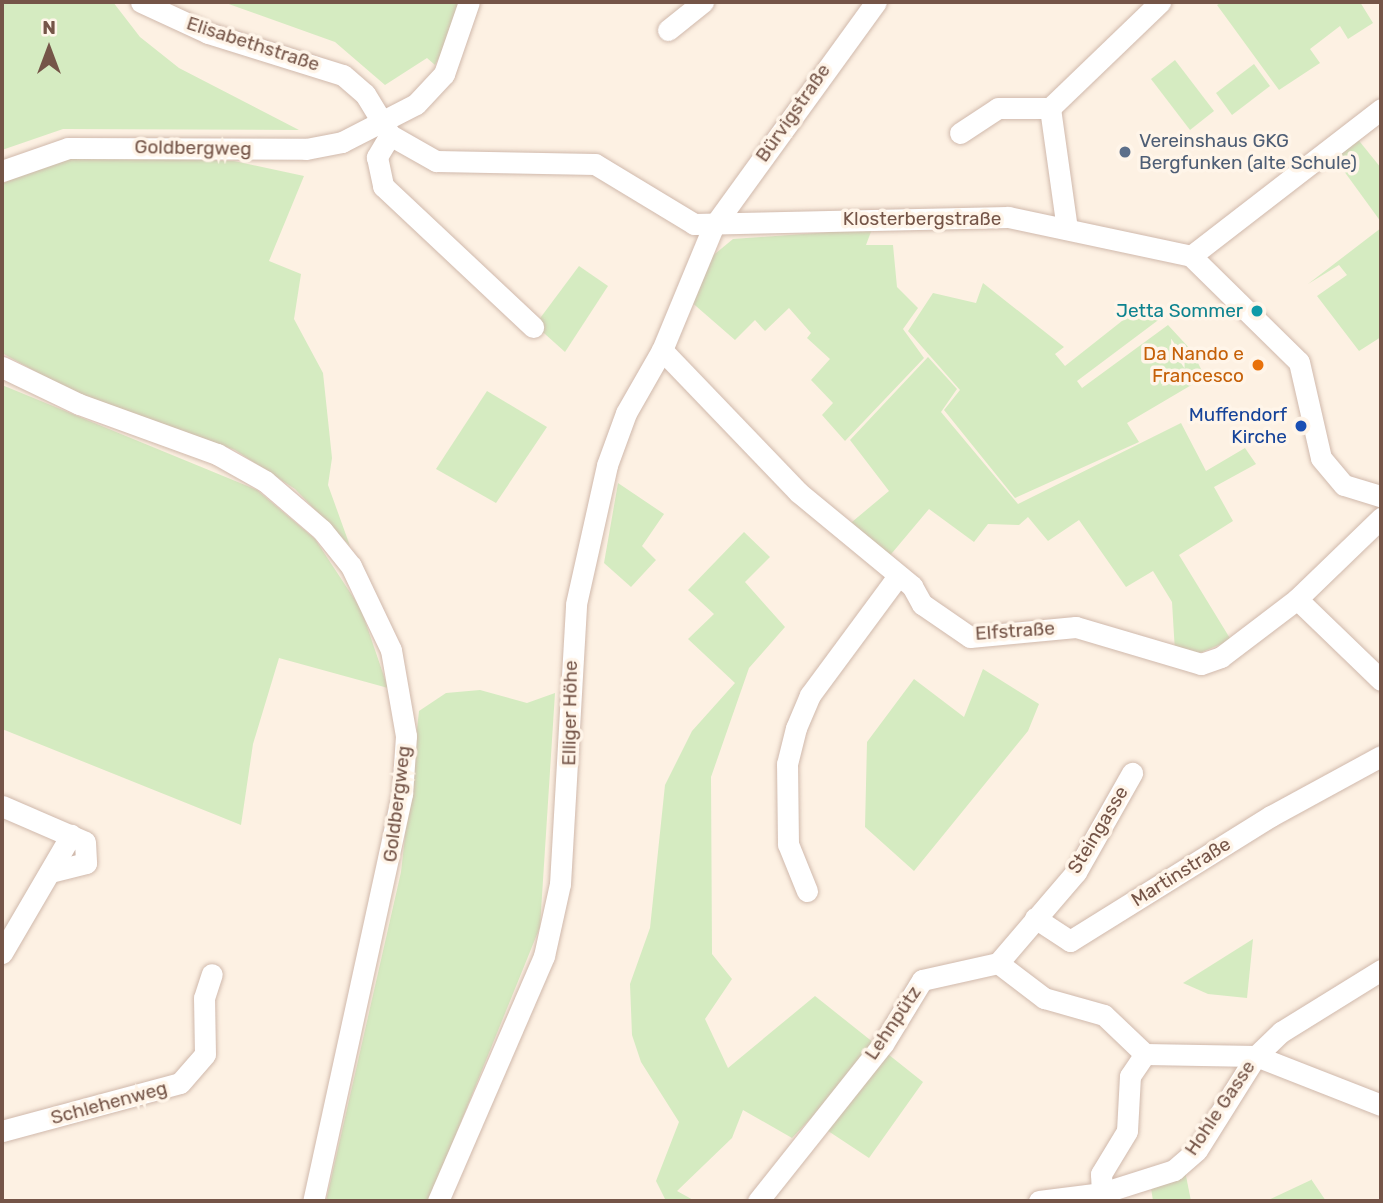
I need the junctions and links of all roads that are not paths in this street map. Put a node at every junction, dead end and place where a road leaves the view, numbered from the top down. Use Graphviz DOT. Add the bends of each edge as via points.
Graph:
graph roads {
  1 [pos="141,2"];
  2 [pos="469,2"];
  3 [pos="704,2"];
  4 [pos="876,2"];
  5 [pos="1160,2"];
  6 [pos="668,30"];
  7 [pos="1050,108"];
  8 [pos="1381,109"];
  9 [pos="388,130"];
  10 [pos="960,133"];
  11 [pos="2,171"];
  12 [pos="713,227"];
  13 [pos="1067,229"];
  14 [pos="1191,256"];
  15 [pos="533,327"];
  16 [pos="662,350"];
  17 [pos="2,367"];
  18 [pos="1381,495"];
  19 [pos="1381,518"];
  20 [pos="898,576"];
  21 [pos="1297,599"];
  22 [pos="1381,681"];
  23 [pos="1381,756"];
  24 [pos="1132,773"];
  25 [pos="2,806"];
  26 [pos="807,891"];
  27 [pos="1035,918"];
  28 [pos="2,953"];
  29 [pos="998,963"];
  30 [pos="1381,970"];
  31 [pos="212,974"];
  32 [pos="1146,1054"];
  33 [pos="1256,1056"];
  34 [pos="1381,1105"];
  35 [pos="2,1131"];
  36 [pos="1102,1193"];
  37 [pos="313,1201"];
  38 [pos="438,1201"];
  39 [pos="758,1201"];
  40 [pos="1039,1201"];
  1 -- 9 [label="street, Elisabethstraße" via="208,33 342,75 365,94"];
  2 -- 9 [label="street" via="443,74"];
  3 -- 6 [label="street"];
  4 -- 12 [label="street, Bürvigstraße"];
  5 -- 7 [label="street"];
  7 -- 10 [label="street" via="998,108"];
  7 -- 13 [label="street"];
  8 -- 14 [label="street"];
  9 -- 11 [label="street, Goldbergweg" via="306,149 68,148"];
  9 -- 12 [label="street, Klosterbergstraße" via="436,161 595,164 694,224"];
  9 -- 15 [label="street" via="377,157 383,186"];
  12 -- 13 [label="street, Klosterbergstraße" via="987,217"];
  12 -- 16 [label="street, Elliger Höhe"];
  13 -- 14 [label="street, Klosterbergstraße"];
  14 -- 18 [label="street" via="1299,362 1321,458 1344,485"];
  16 -- 20 [label="street, Elfstraße" via="798,492"];
  16 -- 38 [label="street, Elliger Höhe" via="626,413 607,465 576,604 560,884 544,956"];
  17 -- 37 [label="street, Goldbergweg" via="79,404 217,454 265,481 351,566 391,650 406,736 402,794"];
  19 -- 21 [label="street, Elfstraße"];
  20 -- 21 [label="street, Elfstraße" via="922,604 970,637 1076,627 1201,664 1221,657"];
  20 -- 26 [label="street" via="825,674 796,728 787,764 788,844"];
  21 -- 22 [label="street"];
  23 -- 27 [label="street, Martinstraße" via="1070,941 1061,940"];
  24 -- 27 [label="street, Steingasse" via="1076,872"];
  25 -- 28 [label="street" via="71,835"];
  27 -- 29 [label="street"];
  29 -- 32 [label="street" via="1044,998 1104,1015"];
  29 -- 39 [label="street, Lehnpütz" via="922,980 883,1044"];
  30 -- 33 [label="street, Hohle Gasse" via="1310,1009"];
  31 -- 35 [label="street, Schlehenweg" via="204,998 205,1054 180,1083"];
  32 -- 33 [label="street"];
  32 -- 36 [label="street" via="1130,1076 1127,1131 1101,1174"];
  33 -- 34 [label="street"];
  33 -- 36 [label="street, Hohle Gasse" via="1197,1150 1174,1170"];
  36 -- 40 [label="street, Hohle Gasse"];
}
